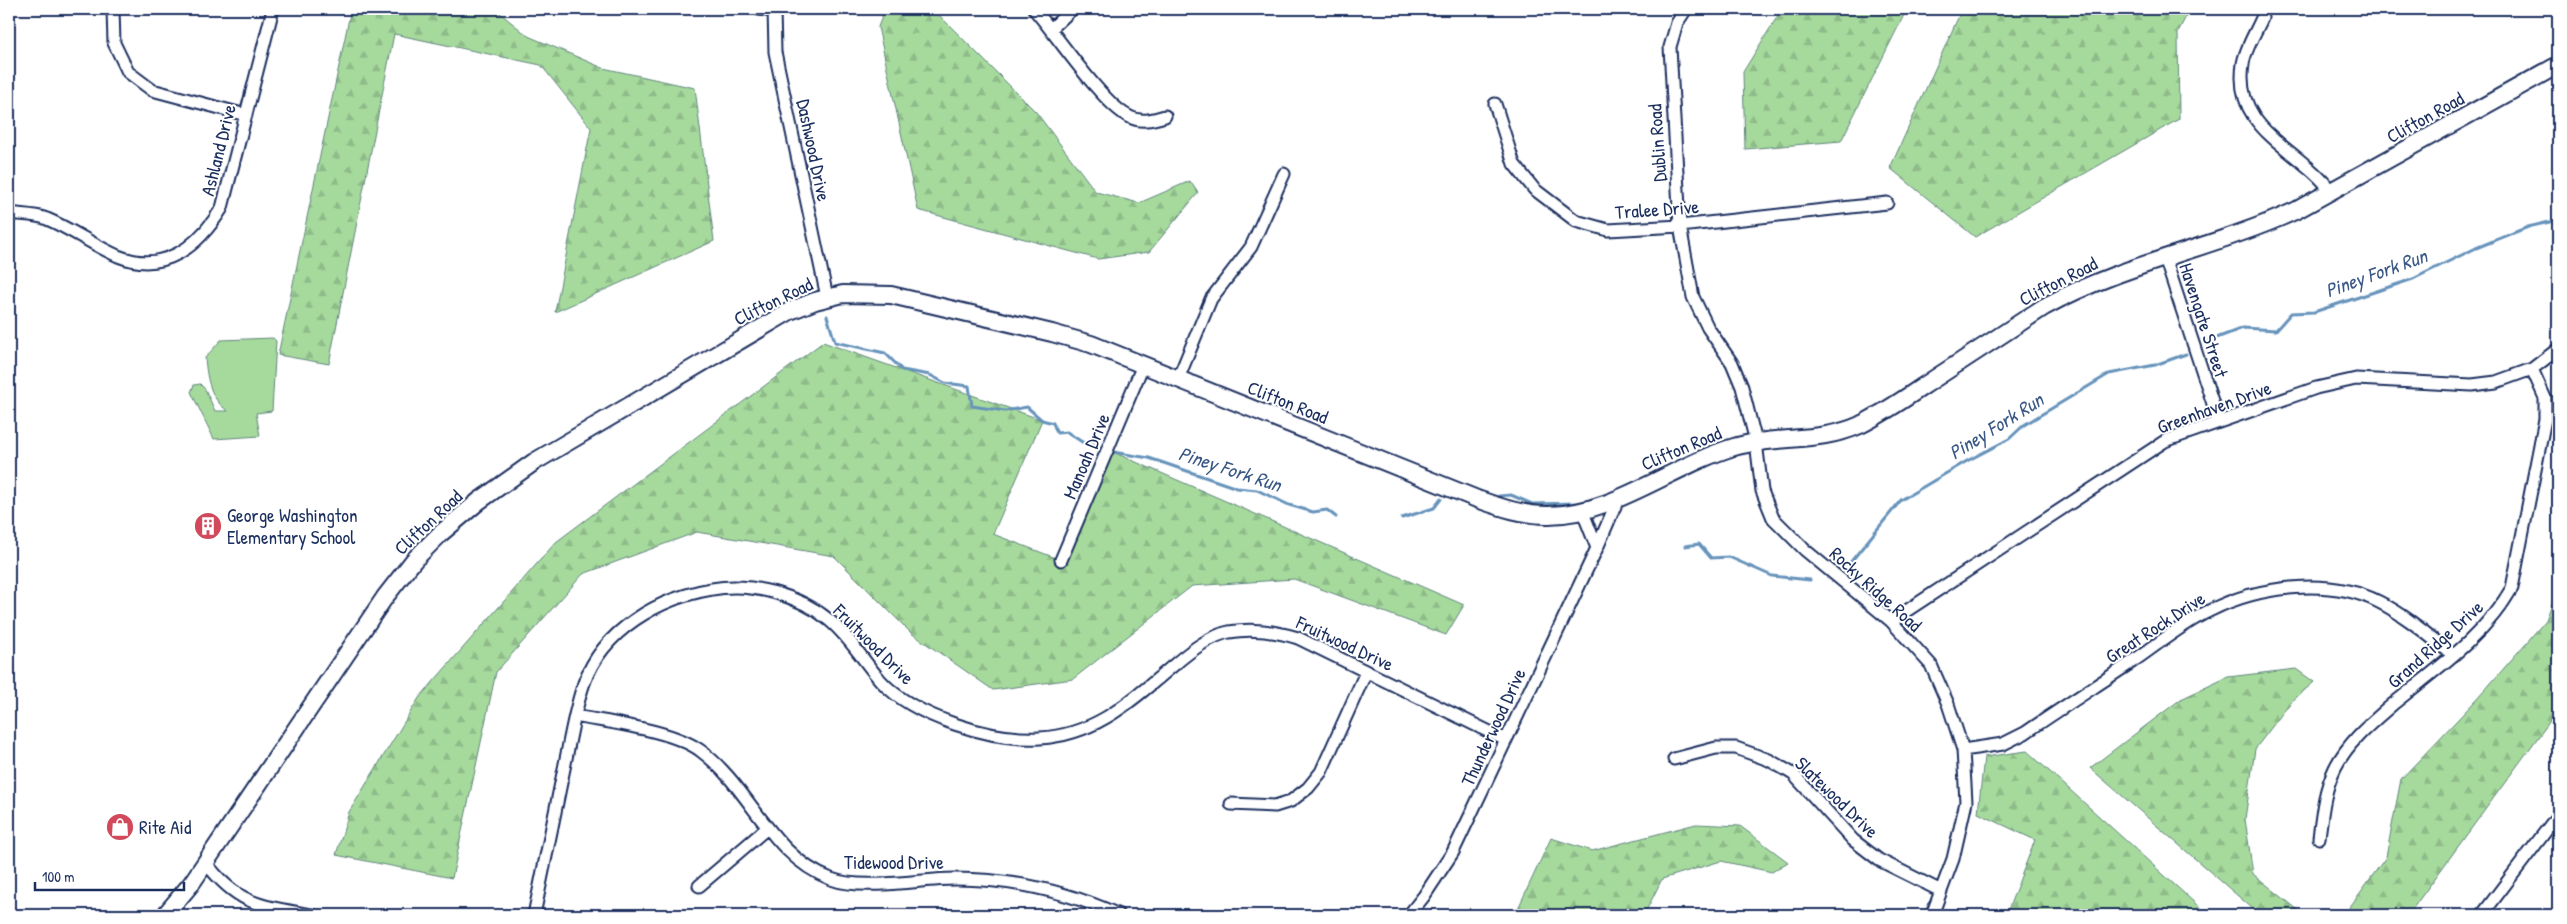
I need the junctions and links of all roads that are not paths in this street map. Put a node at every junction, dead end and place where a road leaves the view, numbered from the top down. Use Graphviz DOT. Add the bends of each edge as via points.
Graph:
graph roads {
  1 [pos="114,9"];
  2 [pos="273,9"];
  3 [pos="758,9"];
  4 [pos="1034,9"];
  5 [pos="1072,9"];
  6 [pos="1686,9"];
  7 [pos="773,10"];
  8 [pos="2262,18"];
  9 [pos="1051,29"];
  10 [pos="2558,65"];
  11 [pos="1495,104"];
  12 [pos="246,115"];
  13 [pos="1165,116"];
  14 [pos="1284,174"];
  15 [pos="2332,192"];
  16 [pos="1887,203"];
  17 [pos="9,213"];
  18 [pos="1680,226"];
  19 [pos="2165,258"];
  20 [pos="827,297"];
  21 [pos="2558,349"];
  22 [pos="1143,365"];
  23 [pos="2532,369"];
  24 [pos="1178,379"];
  25 [pos="2218,422"];
  26 [pos="1756,442"];
  27 [pos="1619,497"];
  28 [pos="1582,510"];
  29 [pos="1597,548"];
  30 [pos="1061,560"];
  31 [pos="1891,621"];
  32 [pos="2453,655"];
  33 [pos="1366,672"];
  34 [pos="575,716"];
  35 [pos="1506,740"];
  36 [pos="1964,750"];
  37 [pos="1674,759"];
  38 [pos="1231,804"];
  39 [pos="2558,815"];
  40 [pos="766,829"];
  41 [pos="2319,838"];
  42 [pos="206,863"];
  43 [pos="699,886"];
  44 [pos="1941,891"];
  45 [pos="165,915"];
  46 [pos="312,915"];
  47 [pos="534,915"];
  48 [pos="1119,915"];
  49 [pos="1409,915"];
  50 [pos="1932,915"];
  51 [pos="2482,915"];
  1 -- 12 [label="street" via="114,43 128,72 152,90"];
  2 -- 12 [label="street, Ashland Drive"];
  3 -- 7 [label="street"];
  4 -- 9 [label="street"];
  5 -- 9 [label="street"];
  6 -- 18 [label="street, Dublin Road" via="1677,22 1670,47"];
  7 -- 20 [label="street, Dashwood Drive" via="775,52"];
  8 -- 15 [label="street" via="2243,62 2241,87 2248,111"];
  9 -- 13 [label="street" via="1109,101 1128,116 1148,122"];
  10 -- 15 [label="main road, Clifton Road"];
  11 -- 18 [label="street, Tralee Drive" via="1514,164 1534,189 1576,221 1608,230"];
  12 -- 17 [label="street, Ashland Drive" via="222,208 206,232 180,254 146,262 120,256 45,218"];
  14 -- 24 [label="street" via="1251,247 1211,300"];
  15 -- 19 [label="main road, Clifton Road" via="2273,221"];
  16 -- 18 [label="street, Tralee Drive"];
  18 -- 26 [label="street, Dublin Road" via="1693,297 1708,328 1732,363 1742,387"];
  19 -- 25 [label="street, Havengate Street"];
  19 -- 26 [label="main road, Clifton Road" via="2090,284 2057,300 1860,424 1823,436"];
  20 -- 22 [label="main road, Clifton Road" via="891,295 1073,338"];
  20 -- 42 [label="main road, Clifton Road" via="768,323 593,426 515,474 440,534 385,597"];
  21 -- 23 [label="street, Greenhaven Drive"];
  22 -- 24 [label="main road, Clifton Road"];
  22 -- 30 [label="street, Manoah Drive"];
  23 -- 25 [label="street, Greenhaven Drive" via="2496,382 2472,385 2356,379 2316,388"];
  23 -- 32 [label="street, Grand Ridge Drive" via="2545,398 2545,418 2512,588 2485,627"];
  24 -- 28 [label="main road, Clifton Road" via="1501,508 1547,515"];
  25 -- 31 [label="street, Greenhaven Drive" via="2165,441"];
  26 -- 27 [label="main road, Clifton Road" via="1700,460"];
  26 -- 31 [label="street, Rocky Ridge Road" via="1762,491 1773,518"];
  27 -- 28 [label="main road, Clifton Road"];
  27 -- 29 [label="street, Thunderwood Drive"];
  28 -- 29 [label="street"];
  29 -- 35 [label="street, Thunderwood Drive"];
  31 -- 36 [label="street, Rocky Ridge Road" via="1931,665"];
  32 -- 36 [label="street, Great Rock Drive" via="2412,621 2378,601 2313,587 2279,589 2246,596 2210,610 2025,733 2003,744"];
  32 -- 41 [label="street, Grand Ridge Drive" via="2351,742 2335,768 2324,799"];
  33 -- 34 [label="street, Fruitwood Drive" via="1298,638 1252,630 1226,633 1185,656 1114,714 1062,735 1012,738 986,733 926,712 903,699 882,683 830,620 808,605 747,588 719,588 664,602 640,615 616,635 584,682"];
  33 -- 35 [label="street, Fruitwood Drive"];
  33 -- 38 [label="street" via="1321,772 1308,788 1275,806"];
  34 -- 40 [label="street, Tidewood Drive" via="674,737 700,750 720,766"];
  34 -- 47 [label="street, Fruitwood Drive"];
  35 -- 49 [label="street, Thunderwood Drive" via="1453,852"];
  36 -- 44 [label="street, Rocky Ridge Road" via="1966,802 1953,859"];
  37 -- 44 [label="street, Slatewood Drive" via="1716,748 1736,748 1769,760 1793,774 1853,840 1879,860"];
  39 -- 51 [label="street"];
  40 -- 43 [label="street"];
  40 -- 48 [label="street, Tidewood Drive" via="810,869 833,880 856,884 955,879 1029,884 1060,892"];
  42 -- 45 [label="main road, Clifton Road"];
  42 -- 46 [label="street" via="221,884 258,906"];
  44 -- 50 [label="street, Rocky Ridge Road"];
}
